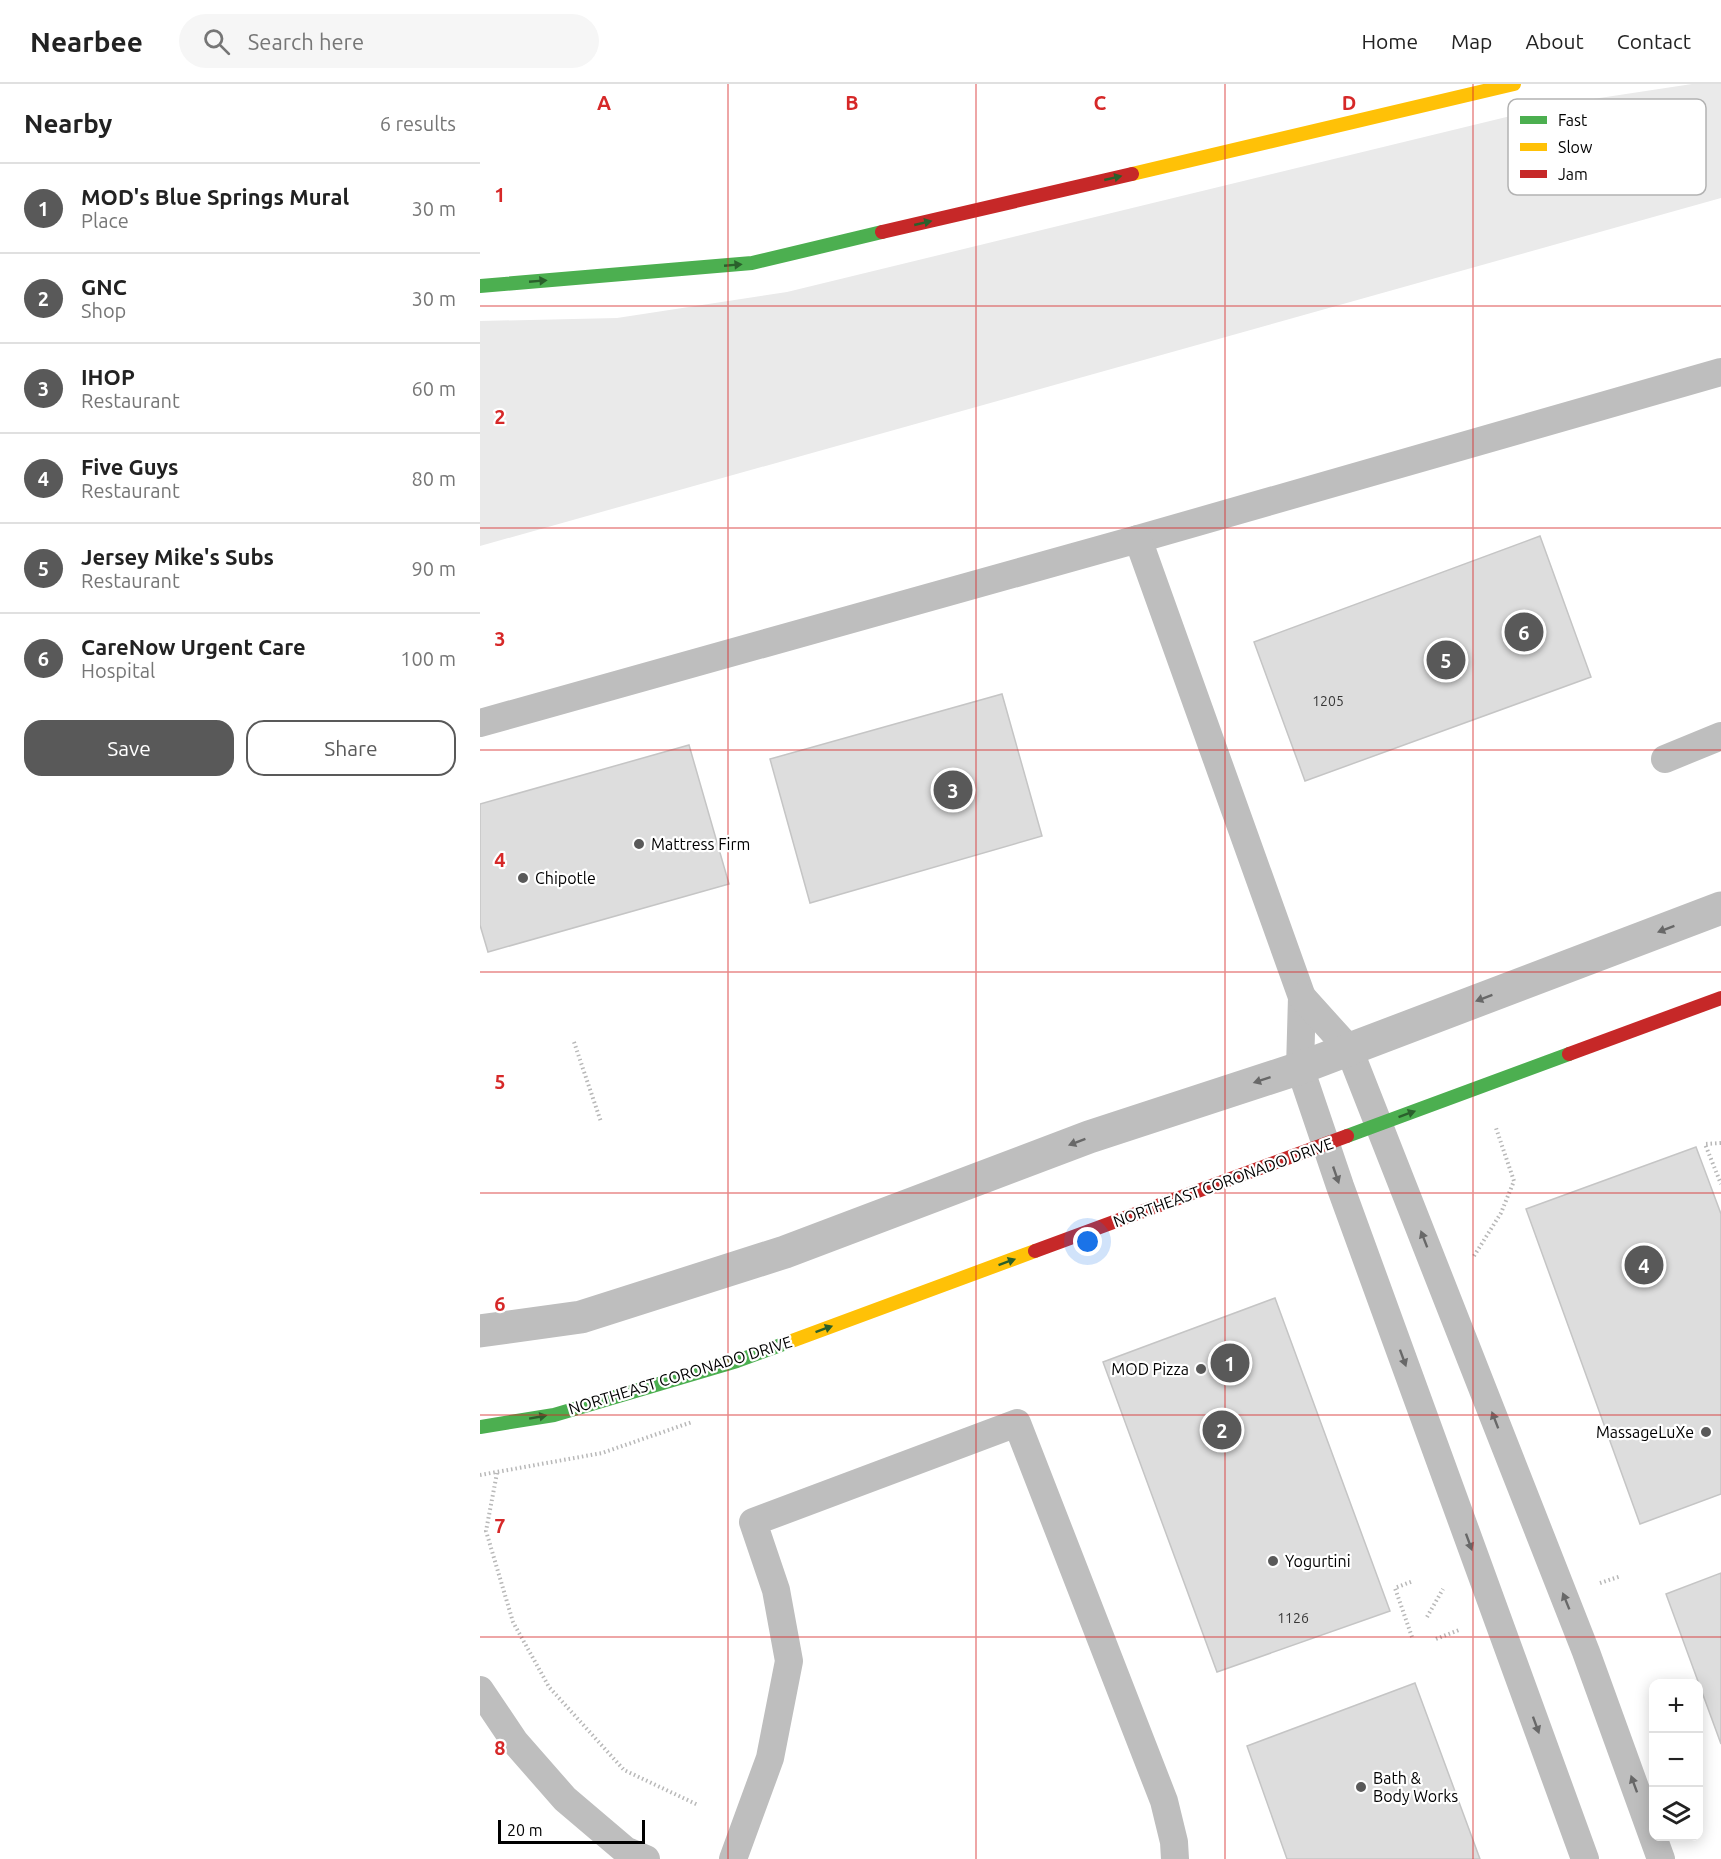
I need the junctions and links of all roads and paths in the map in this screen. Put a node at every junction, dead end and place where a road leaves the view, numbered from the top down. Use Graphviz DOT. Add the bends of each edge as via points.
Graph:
graph roads {
  1 [pos="1514,84"];
  2 [pos="480,286"];
  3 [pos="1721,372"];
  4 [pos="1138,539"];
  5 [pos="480,723"];
  6 [pos="1721,736"];
  7 [pos="1665,759"];
  8 [pos="1721,908"];
  9 [pos="1302,997"];
  10 [pos="1721,998"];
  11 [pos="574,1042"];
  12 [pos="1349,1049"];
  13 [pos="1300,1068"];
  14 [pos="601,1122"];
  15 [pos="1379,1124"];
  16 [pos="1496,1128"];
  17 [pos="1721,1143"];
  18 [pos="1326,1144"];
  19 [pos="1721,1184"];
  20 [pos="1472,1261"];
  21 [pos="480,1331"];
  22 [pos="480,1427"];
  23 [pos="480,1475"];
  24 [pos="1413,1581"];
  25 [pos="1448,1581"];
  26 [pos="1427,1617"];
  27 [pos="1412,1637"];
  28 [pos="480,1690"];
  29 [pos="698,1805"];
  30 [pos="646,1859"];
  31 [pos="733,1859"];
  32 [pos="1175,1859"];
  33 [pos="1585,1859"];
  34 [pos="1661,1859"];
  2 -- 1 [label="main road, one-way" via="752,263"];
  3 -- 4 [label="lane"];
  4 -- 5 [label="lane"];
  4 -- 9 [label="lane"];
  6 -- 7 [label="lane"];
  8 -- 12 [label="street, one-way"];
  9 -- 12 [label="lane"];
  9 -- 13 [label="lane"];
  15 -- 10 [label="main road, NORTHEAST CORONADO DRIVE, one-way"];
  11 -- 14 [label="path"];
  12 -- 13 [label="street"];
  12 -- 15 [label="lane"];
  13 -- 18 [label="lane"];
  13 -- 21 [label="street, one-way" via="1089,1137 785,1252 661,1292 581,1317"];
  15 -- 18 [label="main road, NORTHEAST CORONADO DRIVE"];
  34 -- 15 [label="lane, one-way" via="1586,1652"];
  16 -- 20 [label="path" via="1514,1181 1501,1213"];
  17 -- 19 [label="path" via="1706,1144"];
  22 -- 18 [label="main road, NORTHEAST CORONADO DRIVE, one-way" via="554,1414 737,1361"];
  18 -- 33 [label="lane, one-way"];
  23 -- 29 [label="path" via="497,1473 486,1532 513,1622 549,1687 624,1770"];
  24 -- 27 [label="path" via="1395,1588"];
  25 -- 26 [label="path"];
  28 -- 30 [label="lane" via="515,1742 565,1799 626,1850"];
  31 -- 32 [label="lane" via="770,1758 789,1661 776,1590 753,1522 1017,1423 1164,1801"];
}
